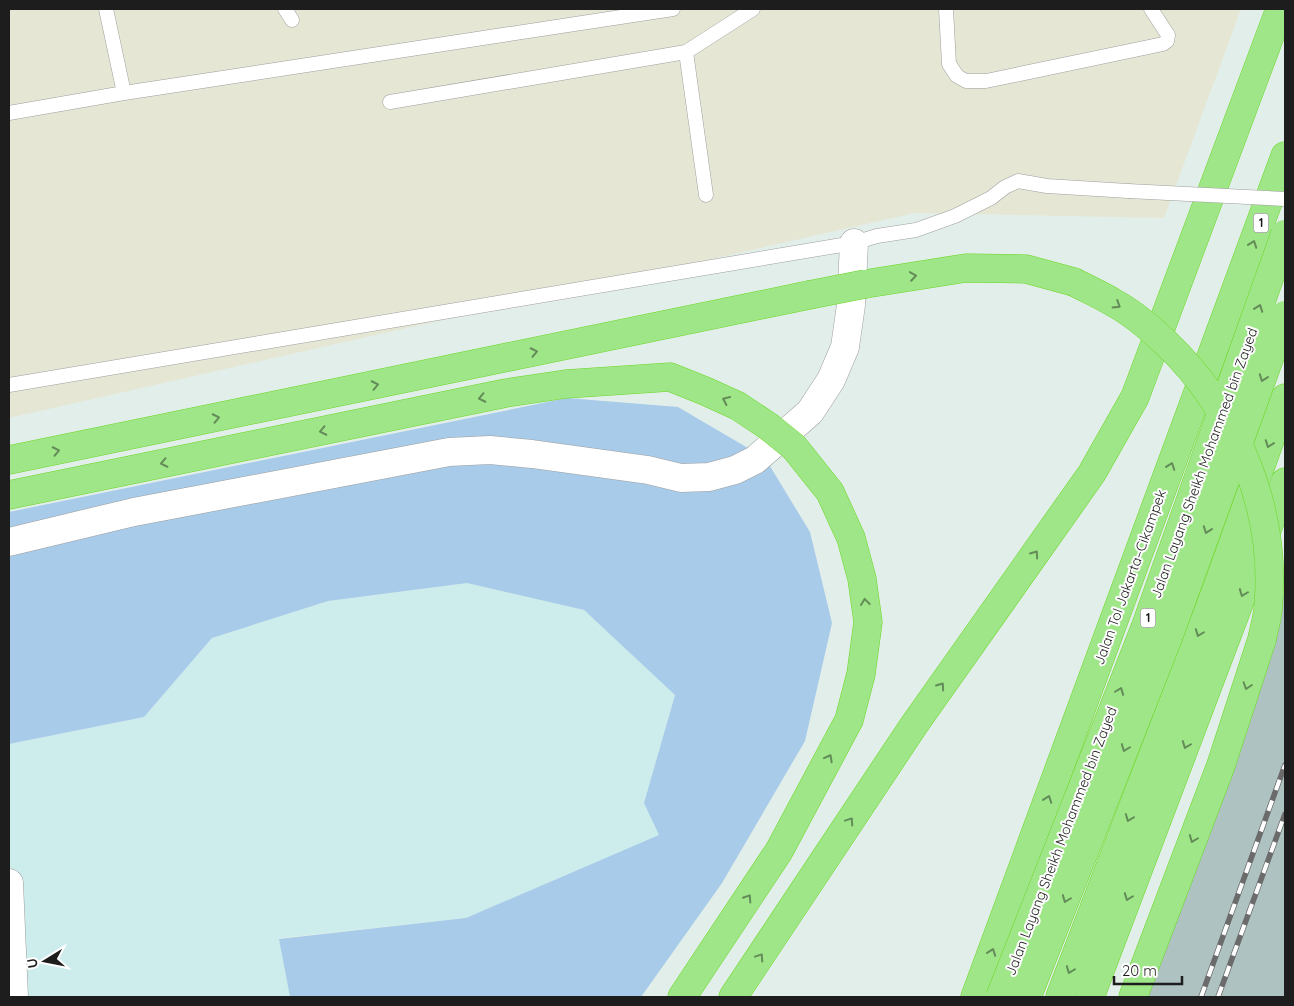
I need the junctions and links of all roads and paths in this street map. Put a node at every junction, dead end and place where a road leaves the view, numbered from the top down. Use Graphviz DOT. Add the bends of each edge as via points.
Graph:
graph roads {
  1 [pos="106,9"];
  2 [pos="672,9"];
  3 [pos="753,9"];
  4 [pos="946,9"];
  5 [pos="1152,9"];
  6 [pos="1280,9"];
  7 [pos="686,52"];
  8 [pos="124,93"];
  9 [pos="390,102"];
  10 [pos="9,113"];
  11 [pos="1285,156"];
  12 [pos="706,195"];
  13 [pos="1285,199"];
  14 [pos="1285,234"];
  15 [pos="854,243"];
  16 [pos="1285,315"];
  17 [pos="9,385"];
  18 [pos="1285,398"];
  19 [pos="9,460"];
  20 [pos="1285,482"];
  21 [pos="9,495"];
  22 [pos="9,542"];
  23 [pos="9,883"];
  24 [pos="14,997"];
  25 [pos="682,997"];
  26 [pos="733,997"];
  27 [pos="975,997"];
  28 [pos="1000,997"];
  29 [pos="1027,997"];
  30 [pos="1060,997"];
  31 [pos="1090,997"];
  32 [pos="1133,997"];
  1 -- 8 [label="lane"];
  2 -- 8 [label="lane"];
  3 -- 7 [label="lane"];
  4 -- 5 [label="lane" via="949,64 957,76 966,81 986,81 1164,44 1168,42 1168,35"];
  26 -- 6 [label="highway, one-way" via="914,725 1092,473 1136,397"];
  7 -- 9 [label="lane"];
  7 -- 12 [label="lane"];
  8 -- 10 [label="lane"];
  27 -- 11 [label="highway, Jalan Tol Jakarta–Cikampek / 1, one-way"];
  13 -- 15 [label="lane, bridge" via="1047,186 1018,181 955,216 916,230"];
  28 -- 14 [label="highway, Jalan Layang Sheikh Mohammed bin Zayed / 1, one-way, bridge" via="1145,628"];
  15 -- 17 [label="lane"];
  15 -- 22 [label="street" via="845,347 831,380 810,412 755,460 735,470 709,478 682,478 648,470 532,454 490,450 449,452 134,512"];
  16 -- 29 [label="highway, Jalan Layang Sheikh Mohammed bin Zayed / 1, one-way, bridge" via="1168,638"];
  18 -- 30 [label="highway, one-way"];
  19 -- 32 [label="highway, one-way, bridge" via="865,284 966,268 1026,269 1074,282 1116,303 1153,331 1200,379 1232,429 1250,472 1263,522 1267,555 1268,609 1262,639 1221,765"];
  20 -- 31 [label="highway, one-way"];
  25 -- 21 [label="highway, one-way, bridge" via="779,851 849,720 861,674 868,622 862,579 851,538 830,492 794,448 768,426 738,406 670,377 566,384 506,393"];
  23 -- 24 [label="street"];
}
